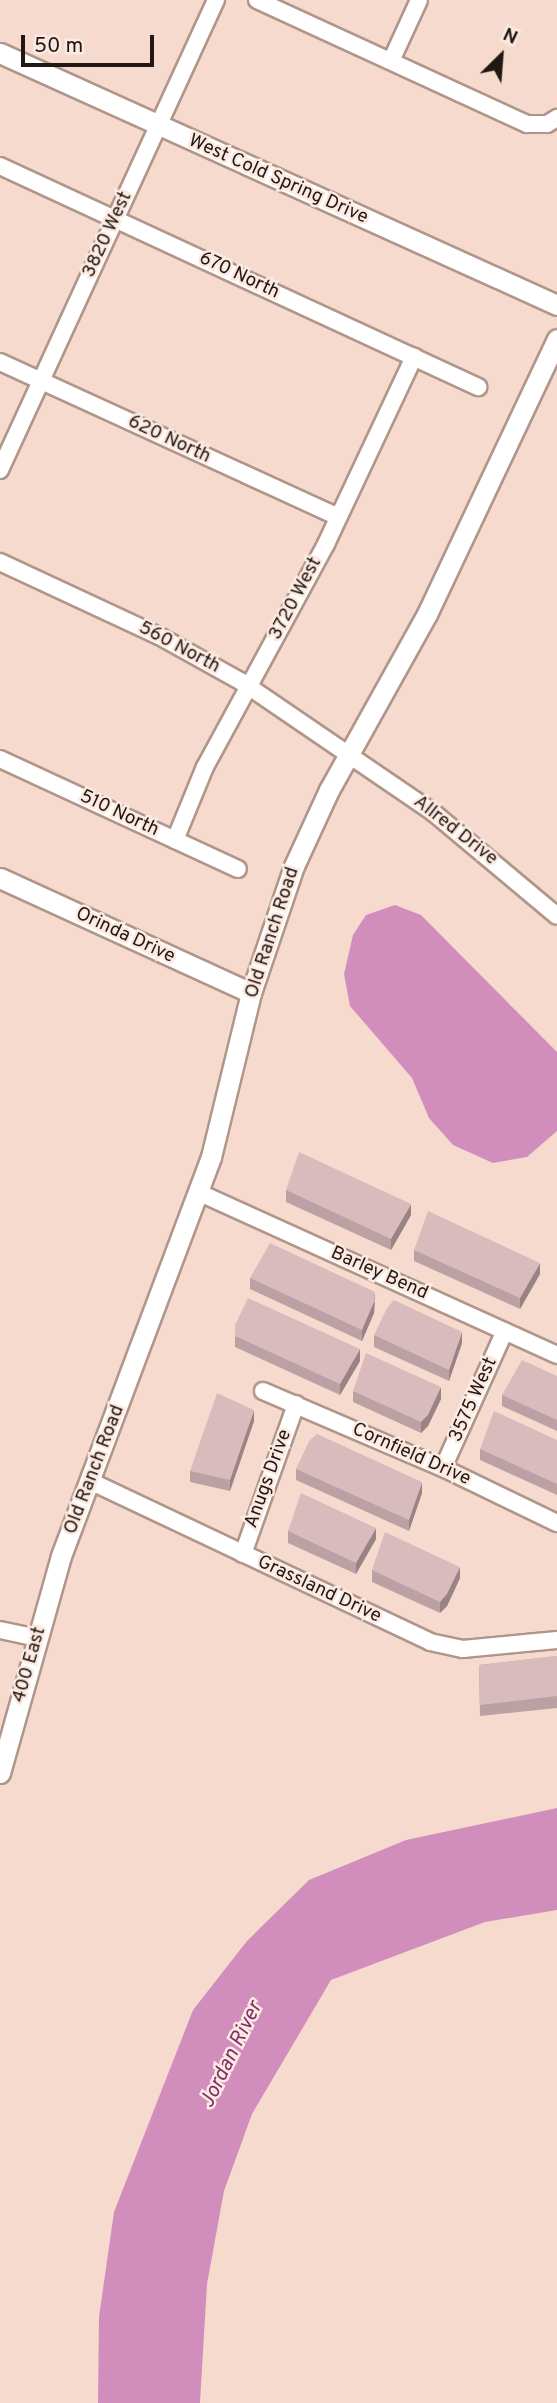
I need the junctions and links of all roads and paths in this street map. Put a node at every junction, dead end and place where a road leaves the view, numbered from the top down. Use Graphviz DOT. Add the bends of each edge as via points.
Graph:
graph roads {
  1 [pos="216,0"];
  2 [pos="257,0"];
  3 [pos="419,0"];
  4 [pos="0,53"];
  5 [pos="391,61"];
  6 [pos="557,118"];
  7 [pos="158,126"];
  8 [pos="0,166"];
  9 [pos="115,219"];
  10 [pos="557,305"];
  11 [pos="557,339"];
  12 [pos="414,357"];
  13 [pos="0,362"];
  14 [pos="41,381"];
  15 [pos="478,387"];
  16 [pos="0,470"];
  17 [pos="338,517"];
  18 [pos="0,562"];
  19 [pos="247,686"];
  20 [pos="348,754"];
  21 [pos="0,759"];
  22 [pos="175,840"];
  23 [pos="238,869"];
  24 [pos="0,878"];
  25 [pos="557,916"];
  26 [pos="251,993"];
  27 [pos="200,1193"];
  28 [pos="505,1331"];
  29 [pos="557,1355"];
  30 [pos="263,1391"];
  31 [pos="296,1404"];
  32 [pos="443,1468"];
  33 [pos="92,1482"];
  34 [pos="557,1523"];
  35 [pos="243,1554"];
  36 [pos="61,1556"];
  37 [pos="0,1630"];
  38 [pos="37,1638"];
  39 [pos="557,1640"];
  40 [pos="0,1773"];
  1 -- 7 [label="street, 3820 West"];
  2 -- 5 [label="street"];
  3 -- 5 [label="street"];
  4 -- 7 [label="street, West Cold Spring Drive"];
  5 -- 6 [label="street" via="527,124 547,124"];
  7 -- 9 [label="street, 3820 West"];
  7 -- 10 [label="street, West Cold Spring Drive"];
  8 -- 9 [label="street, 670 North"];
  9 -- 12 [label="street, 670 North"];
  9 -- 14 [label="street, 3820 West"];
  11 -- 20 [label="street, Old Ranch Road" via="427,614"];
  12 -- 15 [label="street, 670 North"];
  12 -- 17 [label="street, 3720 West"];
  13 -- 14 [label="street, 620 North"];
  14 -- 16 [label="street, 3820 West"];
  14 -- 17 [label="street, 620 North"];
  17 -- 19 [label="street, 3720 West"];
  18 -- 19 [label="street, 560 North" via="159,636"];
  19 -- 20 [label="street, 560 North"];
  19 -- 22 [label="street, 3720 West" via="205,767"];
  20 -- 25 [label="street, Allred Drive" via="473,843"];
  20 -- 26 [label="street, Old Ranch Road" via="294,866"];
  21 -- 22 [label="street, 510 North"];
  22 -- 23 [label="street, 510 North"];
  24 -- 26 [label="street, Orinda Drive"];
  26 -- 27 [label="street, Old Ranch Road" via="222,1123"];
  27 -- 28 [label="street, Barley Bend"];
  27 -- 33 [label="street, Old Ranch Road"];
  28 -- 29 [label="street, Barley Bend"];
  28 -- 32 [label="street, 3575 West"];
  30 -- 31 [label="street, Cornfield Drive"];
  31 -- 32 [label="street, Cornfield Drive"];
  31 -- 35 [label="street, Anugs Drive"];
  32 -- 34 [label="street, Cornfield Drive"];
  33 -- 35 [label="street, Grassland Drive"];
  33 -- 36 [label="street, Old Ranch Road"];
  35 -- 39 [label="street, Grassland Drive" via="430,1642 463,1649"];
  36 -- 38 [label="street, 400 East"];
  37 -- 38 [label="street"];
  38 -- 40 [label="street, 400 East"];
}
